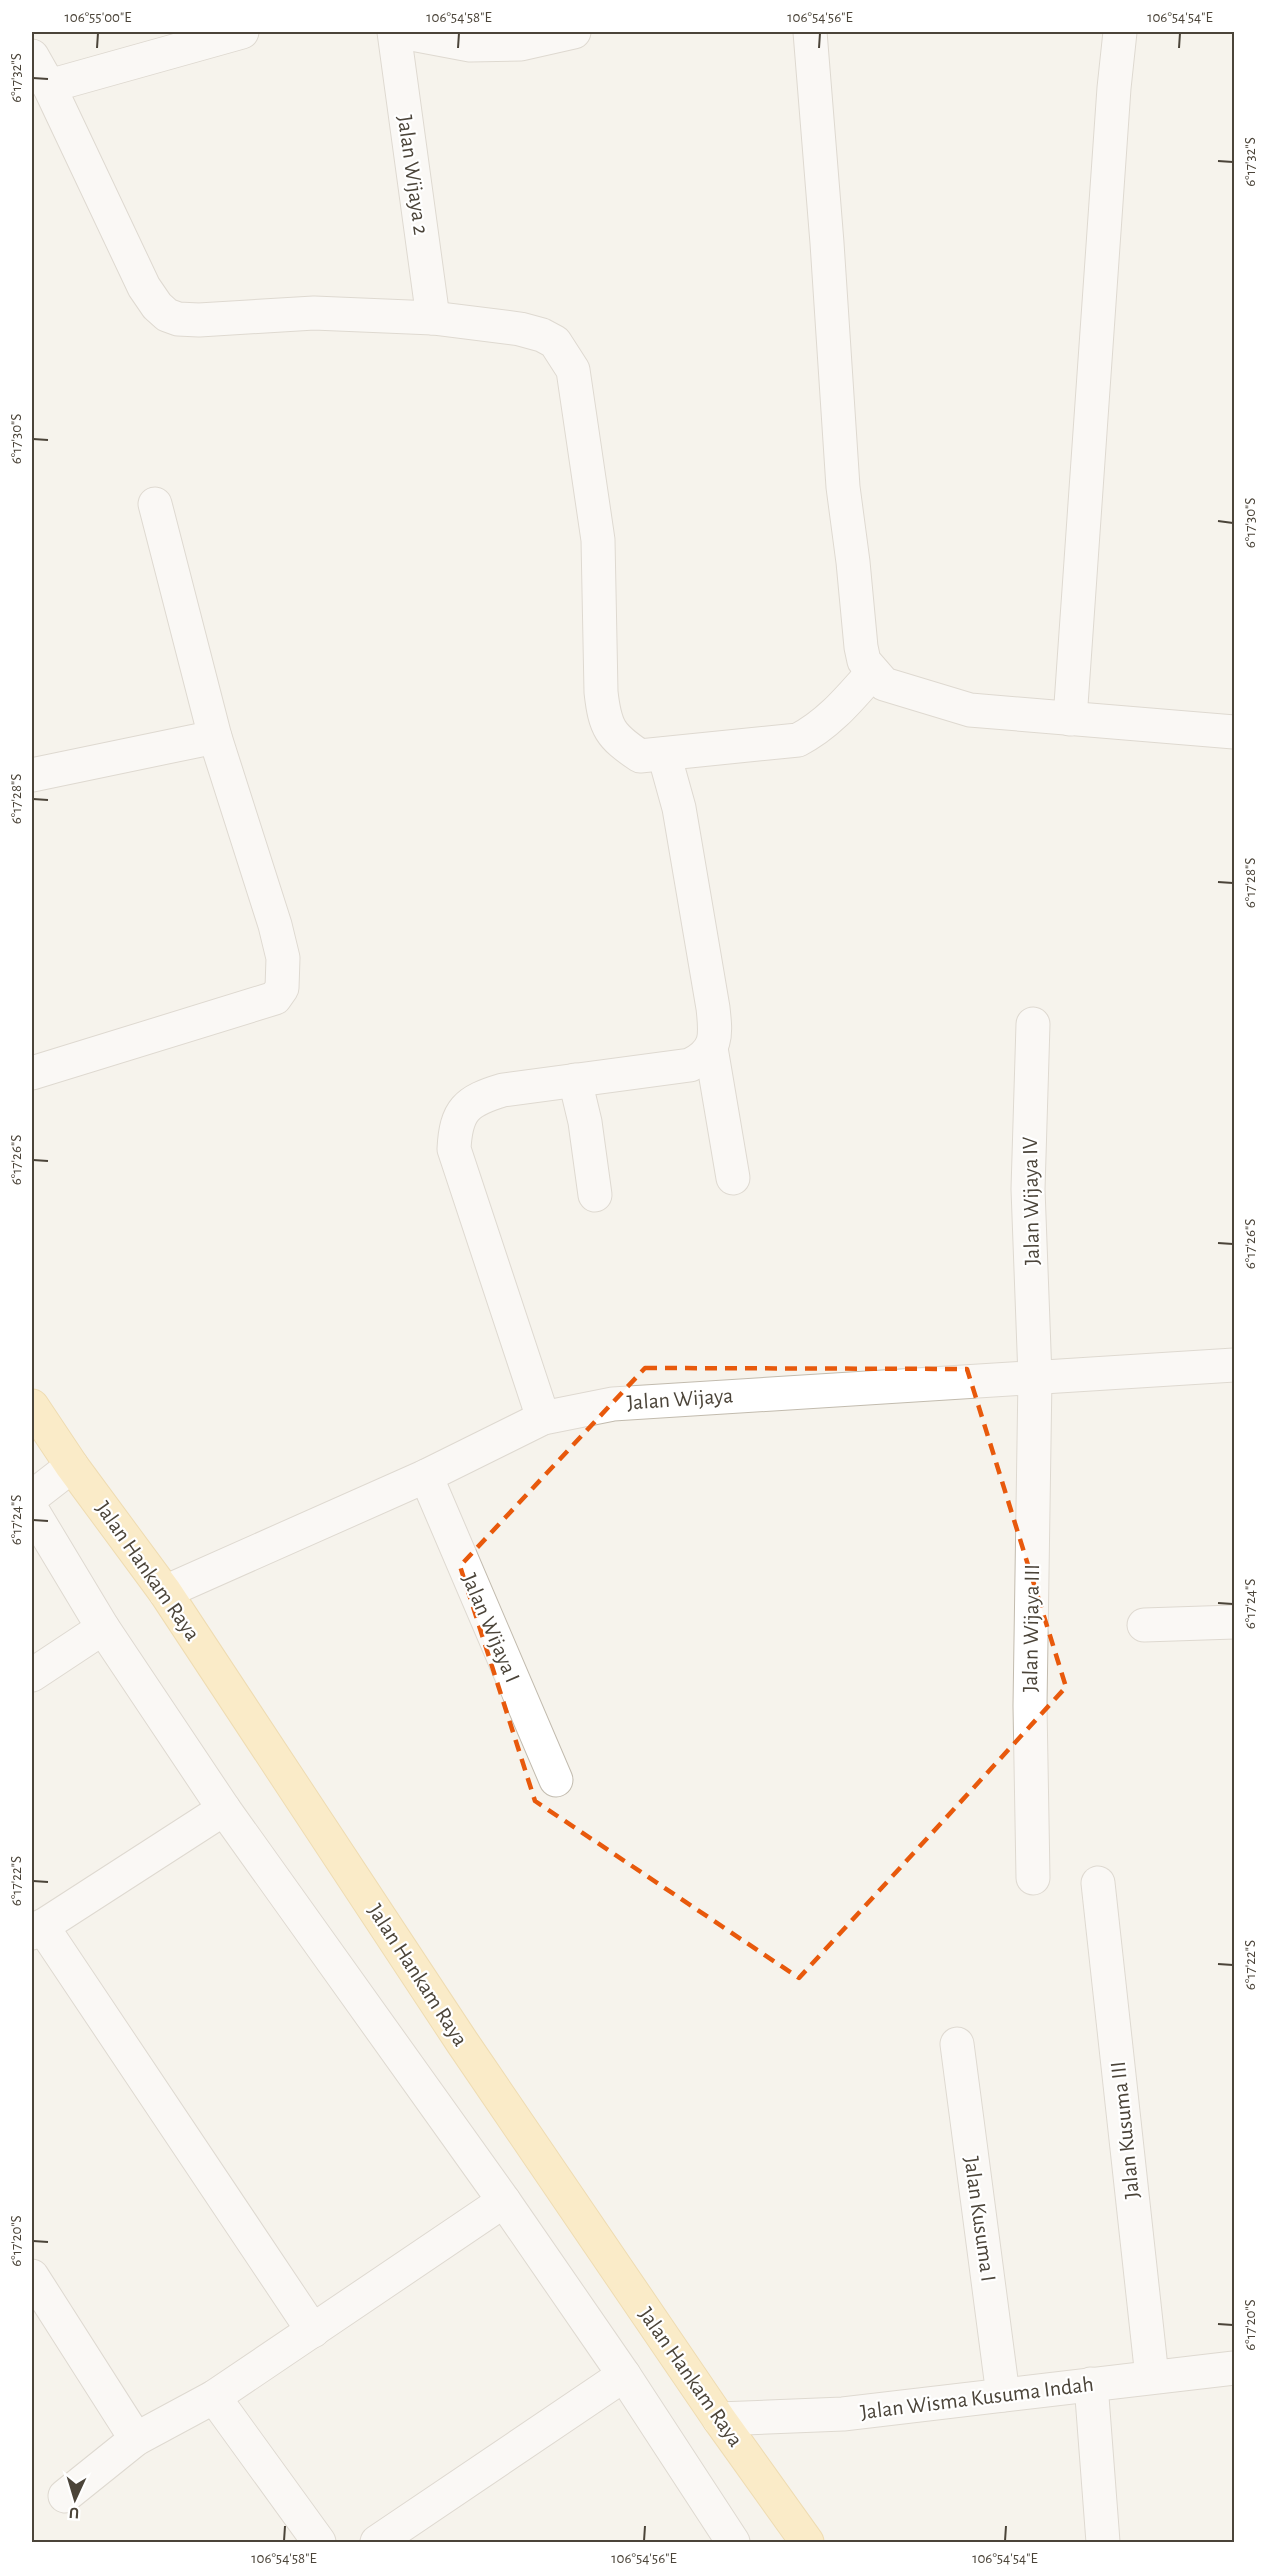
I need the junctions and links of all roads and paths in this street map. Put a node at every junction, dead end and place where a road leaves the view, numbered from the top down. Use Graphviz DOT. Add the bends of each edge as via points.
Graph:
graph roads {
  1 [pos="242,32"];
  2 [pos="394,32"];
  3 [pos="401,32"];
  4 [pos="574,32"];
  5 [pos="810,32"];
  6 [pos="1120,32"];
  7 [pos="32,56"];
  8 [pos="50,86"];
  9 [pos="433,318"];
  10 [pos="155,504"];
  11 [pos="873,672"];
  12 [pos="1070,719"];
  13 [pos="1234,732"];
  14 [pos="215,737"];
  15 [pos="664,754"];
  16 [pos="32,775"];
  17 [pos="1033,1024"];
  18 [pos="711,1048"];
  19 [pos="32,1073"];
  20 [pos="575,1080"];
  21 [pos="733,1178"];
  22 [pos="595,1195"];
  23 [pos="1234,1365"];
  24 [pos="1035,1377"];
  25 [pos="32,1406"];
  26 [pos="543,1418"];
  27 [pos="72,1466"];
  28 [pos="426,1476"];
  29 [pos="32,1497"];
  30 [pos="32,1510"];
  31 [pos="165,1592"];
  32 [pos="1234,1622"];
  33 [pos="1144,1624"];
  34 [pos="103,1628"];
  35 [pos="32,1675"];
  36 [pos="556,1780"];
  37 [pos="224,1809"];
  38 [pos="1033,1878"];
  39 [pos="1098,1883"];
  40 [pos="37,1929"];
  41 [pos="957,2044"];
  42 [pos="504,2201"];
  43 [pos="32,2276"];
  44 [pos="313,2331"];
  45 [pos="1234,2367"];
  46 [pos="624,2375"];
  47 [pos="1152,2377"];
  48 [pos="1091,2384"];
  49 [pos="1003,2395"];
  50 [pos="214,2397"];
  51 [pos="719,2419"];
  52 [pos="136,2439"];
  53 [pos="65,2496"];
  54 [pos="720,2538"];
  55 [pos="319,2542"];
  56 [pos="377,2542"];
  57 [pos="807,2542"];
  58 [pos="1103,2542"];
  1 -- 8 [label="street"];
  2 -- 9 [label="street, Jalan Wijaya 2"];
  3 -- 4 [label="street" via="470,45 521,44"];
  5 -- 11 [label="street" via="843,487 861,648 864,661"];
  6 -- 12 [label="street"];
  7 -- 8 [label="street"];
  8 -- 9 [label="street" via="144,287 167,315 199,320 314,313"];
  9 -- 15 [label="street" via="542,335 555,342 573,370 598,540 603,711 612,735 627,747 640,756"];
  10 -- 14 [label="street"];
  11 -- 12 [label="street" via="879,681 894,689 970,710"];
  11 -- 15 [label="street" via="836,714 798,740"];
  12 -- 13 [label="street"];
  14 -- 16 [label="street"];
  14 -- 19 [label="street" via="275,925 283,958 282,988 275,998"];
  15 -- 18 [label="street" via="679,808 713,1008 716,1033"];
  17 -- 24 [label="street, Jalan Wijaya IV" via="1028,1189"];
  18 -- 20 [label="street" via="704,1058 690,1065"];
  18 -- 21 [label="street"];
  20 -- 22 [label="street"];
  20 -- 26 [label="street" via="480,1096 466,1105 457,1120 455,1134 454,1149"];
  23 -- 24 [label="street, Jalan Wijaya"];
  24 -- 26 [label="street, Jalan Wijaya" via="613,1404"];
  24 -- 38 [label="street, Jalan Wijaya III" via="1030,1706"];
  25 -- 27 [label="main road, Jalan Hankam Raya"];
  26 -- 28 [label="street, Jalan Wijaya"];
  27 -- 29 [label="street"];
  27 -- 31 [label="main road, Jalan Hankam Raya"];
  28 -- 31 [label="street, Jalan Wijaya"];
  28 -- 36 [label="street, Jalan Wijaya I"];
  30 -- 34 [label="street"];
  31 -- 51 [label="main road, Jalan Hankam Raya" via="462,2042"];
  32 -- 33 [label="street"];
  34 -- 35 [label="street"];
  34 -- 37 [label="street"];
  37 -- 40 [label="street"];
  37 -- 42 [label="street"];
  39 -- 47 [label="street, Jalan Kusuma III"];
  40 -- 44 [label="street"];
  41 -- 49 [label="street, Jalan Kusuma I"];
  42 -- 44 [label="street"];
  42 -- 46 [label="street"];
  43 -- 52 [label="street"];
  44 -- 50 [label="street"];
  45 -- 47 [label="street, Jalan Wisma Kusuma Indah"];
  46 -- 54 [label="street"];
  46 -- 56 [label="street"];
  47 -- 48 [label="street, Jalan Wisma Kusuma Indah"];
  48 -- 49 [label="street, Jalan Wisma Kusuma Indah"];
  48 -- 58 [label="street"];
  49 -- 51 [label="street, Jalan Wisma Kusuma Indah" via="843,2414"];
  50 -- 52 [label="street"];
  50 -- 55 [label="street"];
  51 -- 57 [label="main road, Jalan Hankam Raya"];
  52 -- 53 [label="street"];
}
